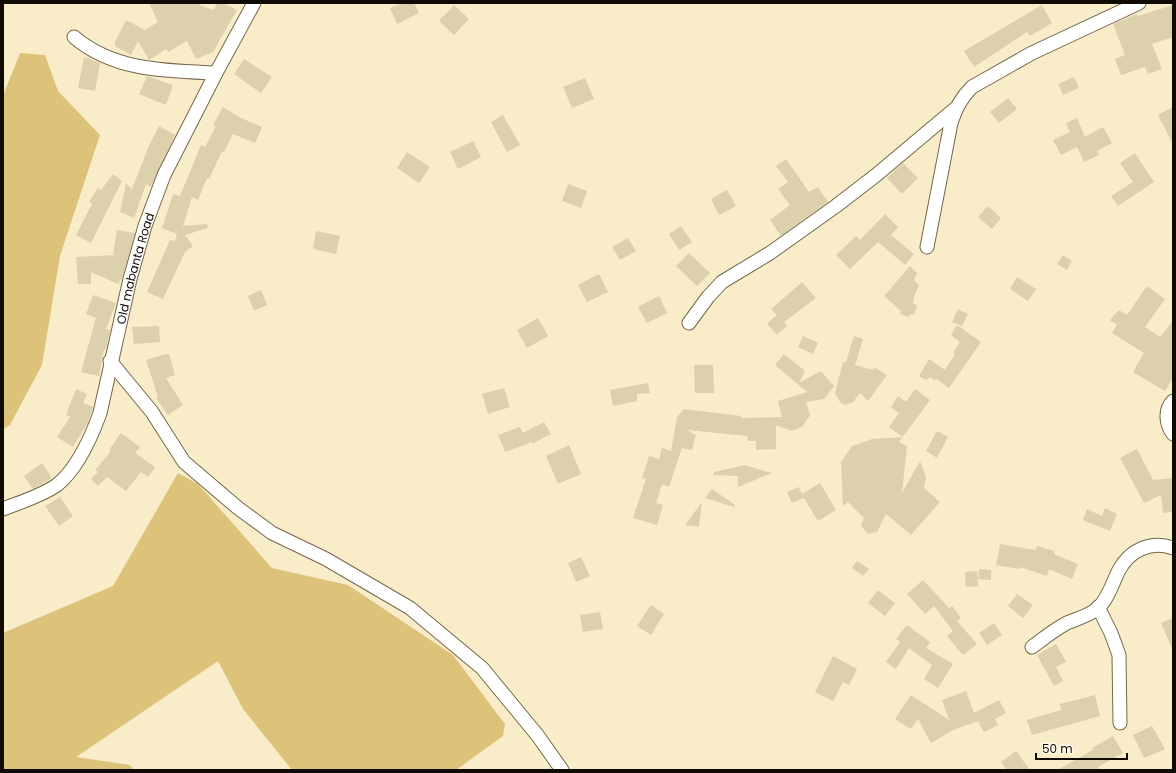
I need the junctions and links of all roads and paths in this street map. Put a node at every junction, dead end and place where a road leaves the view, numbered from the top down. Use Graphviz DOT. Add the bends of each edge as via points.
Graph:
graph roads {
  1 [pos="254,3"];
  2 [pos="1139,3"];
  3 [pos="74,37"];
  4 [pos="216,73"];
  5 [pos="956,108"];
  6 [pos="927,247"];
  7 [pos="689,323"];
  8 [pos="110,361"];
  9 [pos="1173,401"];
  10 [pos="1173,434"];
  11 [pos="3,509"];
  12 [pos="1173,548"];
  13 [pos="1098,608"];
  14 [pos="1032,647"];
  15 [pos="1120,723"];
  16 [pos="562,770"];
  1 -- 4 [label="street, Old mabanta Road"];
  2 -- 5 [label="street" via="1032,53 972,87"];
  3 -- 4 [label="street" via="114,62 172,71"];
  4 -- 8 [label="street, Old mabanta Road" via="164,175 145,226"];
  5 -- 6 [label="street" via="951,122"];
  5 -- 7 [label="street" via="875,176 806,228 722,282"];
  8 -- 11 [label="street, Old mabanta Road" via="94,432 69,473 57,485 41,494"];
  8 -- 16 [label="street" via="152,412 184,462 238,508 272,532 326,559 410,608 482,668 538,736"];
  9 -- 10 [label="street" via="1166,416"];
  12 -- 13 [label="street" via="1154,544 1141,548 1129,557"];
  13 -- 14 [label="street" via="1067,623"];
  13 -- 15 [label="street" via="1111,632 1118,655"];
}
